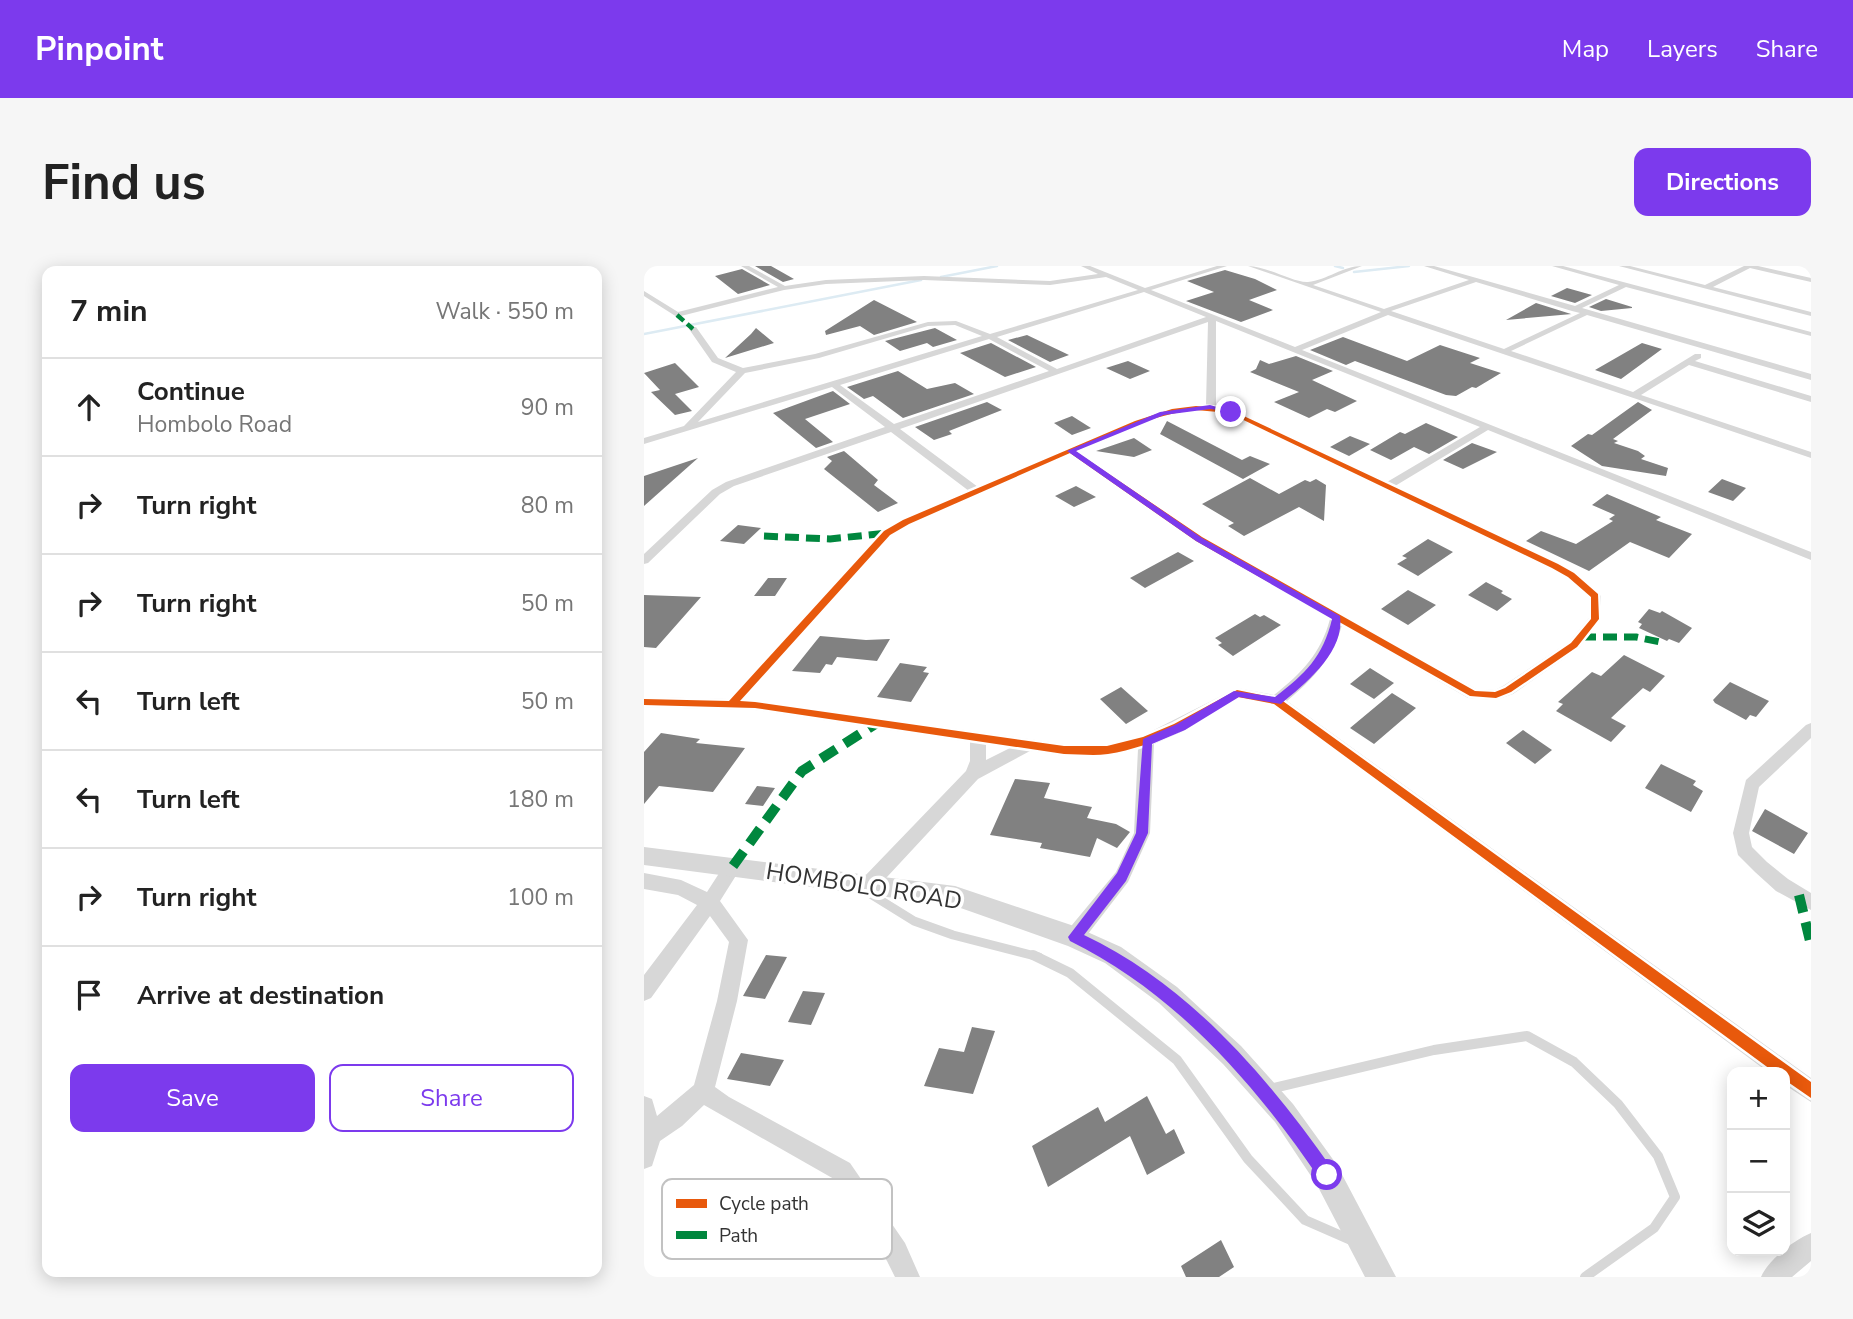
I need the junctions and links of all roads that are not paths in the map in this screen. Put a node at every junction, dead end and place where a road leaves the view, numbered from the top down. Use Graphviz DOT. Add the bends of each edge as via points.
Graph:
graph roads {
  1 [pos="744,266"];
  2 [pos="1084,266"];
  3 [pos="1224,266"];
  4 [pos="1251,266"];
  5 [pos="1359,266"];
  6 [pos="1427,266"];
  7 [pos="1555,266"];
  8 [pos="1587,266"];
  9 [pos="1622,266"];
  10 [pos="1749,266"];
  11 [pos="1803,266"];
  12 [pos="1576,272"];
  13 [pos="1785,274"];
  14 [pos="1107,275"];
  15 [pos="1476,280"];
  16 [pos="1811,280"];
  17 [pos="1306,285"];
  18 [pos="1625,285"];
  19 [pos="1707,287"];
  20 [pos="784,288"];
  21 [pos="1143,290"];
  22 [pos="644,293"];
  23 [pos="1575,309"];
  24 [pos="1386,312"];
  25 [pos="1587,312"];
  26 [pos="1811,314"];
  27 [pos="1212,318"];
  28 [pos="693,329"];
  29 [pos="1811,334"];
  30 [pos="991,337"];
  31 [pos="1711,348"];
  32 [pos="1293,351"];
  33 [pos="1506,351"];
  34 [pos="1688,362"];
  35 [pos="743,371"];
  36 [pos="1055,371"];
  37 [pos="1811,377"];
  38 [pos="834,384"];
  39 [pos="1634,395"];
  40 [pos="1811,399"];
  41 [pos="1210,407"];
  42 [pos="890,427"];
  43 [pos="1485,428"];
  44 [pos="687,429"];
  45 [pos="644,441"];
  46 [pos="1071,451"];
  47 [pos="1811,455"];
  48 [pos="1386,487"];
  49 [pos="976,491"];
  50 [pos="1811,556"];
  51 [pos="644,560"];
  52 [pos="1337,618"];
  53 [pos="1277,701"];
  54 [pos="644,702"];
  55 [pos="731,705"];
  56 [pos="1811,729"];
  57 [pos="978,739"];
  58 [pos="1146,742"];
  59 [pos="1026,746"];
  60 [pos="972,775"];
  61 [pos="644,856"];
  62 [pos="733,866"];
  63 [pos="644,881"];
  64 [pos="860,883"];
  65 [pos="710,902"];
  66 [pos="1811,902"];
  67 [pos="1074,937"];
  68 [pos="644,992"];
  69 [pos="1264,1090"];
  70 [pos="703,1091"];
  71 [pos="1811,1091"];
  72 [pos="644,1107"];
  73 [pos="651,1134"];
  74 [pos="644,1158"];
  75 [pos="847,1179"];
  76 [pos="1811,1245"];
  77 [pos="892,1246"];
  78 [pos="1365,1246"];
  79 [pos="908,1277"];
  80 [pos="1381,1277"];
  81 [pos="1584,1277"];
  82 [pos="1773,1277"];
  1 -- 20 [label="street"];
  2 -- 14 [label="street"];
  3 -- 21 [label="street"];
  4 -- 17 [label="street"];
  5 -- 17 [label="street"];
  6 -- 15 [label="street"];
  7 -- 12 [label="street"];
  8 -- 12 [label="street"];
  9 -- 19 [label="street"];
  10 -- 13 [label="street"];
  10 -- 19 [label="street"];
  11 -- 13 [label="street"];
  12 -- 18 [label="street"];
  13 -- 16 [label="street"];
  14 -- 20 [label="street" via="1050,283 924,278"];
  14 -- 21 [label="street"];
  15 -- 23 [label="street"];
  15 -- 24 [label="street"];
  17 -- 24 [label="street"];
  18 -- 23 [label="street"];
  18 -- 29 [label="street"];
  19 -- 26 [label="street"];
  20 -- 22 [label="street" via="677,315"];
  21 -- 27 [label="street"];
  21 -- 30 [label="street"];
  23 -- 25 [label="street"];
  24 -- 32 [label="street"];
  24 -- 33 [label="street"];
  25 -- 31 [label="street"];
  25 -- 33 [label="street"];
  27 -- 32 [label="street"];
  27 -- 36 [label="street"];
  27 -- 41 [label="street"];
  28 -- 35 [label="street" via="715,360"];
  30 -- 35 [label="street" via="956,323 934,323"];
  30 -- 36 [label="street"];
  30 -- 38 [label="street"];
  31 -- 34 [label="street"];
  31 -- 37 [label="street"];
  32 -- 43 [label="street"];
  33 -- 39 [label="street"];
  34 -- 39 [label="street"];
  34 -- 40 [label="street"];
  35 -- 44 [label="street"];
  36 -- 42 [label="street"];
  38 -- 42 [label="street"];
  38 -- 44 [label="street"];
  39 -- 47 [label="street"];
  41 -- 46 [label="street" via="1150,417"];
  41 -- 48 [label="street" via="1231,412"];
  42 -- 49 [label="street"];
  42 -- 51 [label="street" via="723,487"];
  43 -- 48 [label="street"];
  43 -- 50 [label="street"];
  44 -- 45 [label="street"];
  46 -- 49 [label="street"];
  46 -- 52 [label="street" via="1199,540"];
  48 -- 52 [label="street" via="1571,575 1595,596 1595,619 1574,645 1520,684 1496,695 1473,694"];
  49 -- 55 [label="street" via="887,533"];
  52 -- 53 [label="street" via="1331,644 1307,677"];
  53 -- 58 [label="street" via="1237,693"];
  53 -- 71 [label="street"];
  54 -- 55 [label="street"];
  55 -- 57 [label="street" via="789,709"];
  56 -- 66 [label="street" via="1752,784 1741,833 1745,850 1761,867 1782,886"];
  57 -- 59 [label="street"];
  57 -- 60 [label="street" via="978,761"];
  58 -- 59 [label="street" via="1111,750"];
  58 -- 67 [label="street" via="1142,833 1122,877"];
  59 -- 60 [label="street"];
  60 -- 64 [label="street"];
  61 -- 62 [label="street, HOMBOLO ROAD"];
  62 -- 64 [label="street, HOMBOLO ROAD"];
  62 -- 65 [label="street"];
  63 -- 65 [label="street" via="688,890"];
  64 -- 67 [label="street, HOMBOLO ROAD" via="955,896"];
  64 -- 78 [label="lane" via="914,921 1038,956 1070,973 1177,1059 1248,1159 1305,1220"];
  65 -- 68 [label="street"];
  65 -- 70 [label="street" via="739,940"];
  67 -- 69 [label="street, HOMBOLO ROAD" via="1113,955 1168,995"];
  69 -- 78 [label="street, HOMBOLO ROAD" via="1327,1175"];
  69 -- 81 [label="lane" via="1434,1050 1527,1036 1574,1062 1618,1104 1658,1156 1675,1197 1654,1228"];
  70 -- 73 [label="street"];
  70 -- 75 [label="street" via="842,1171"];
  72 -- 73 [label="street"];
  73 -- 74 [label="street"];
  76 -- 82 [label="street"];
  77 -- 79 [label="street"];
  78 -- 80 [label="street, HOMBOLO ROAD"];
}
